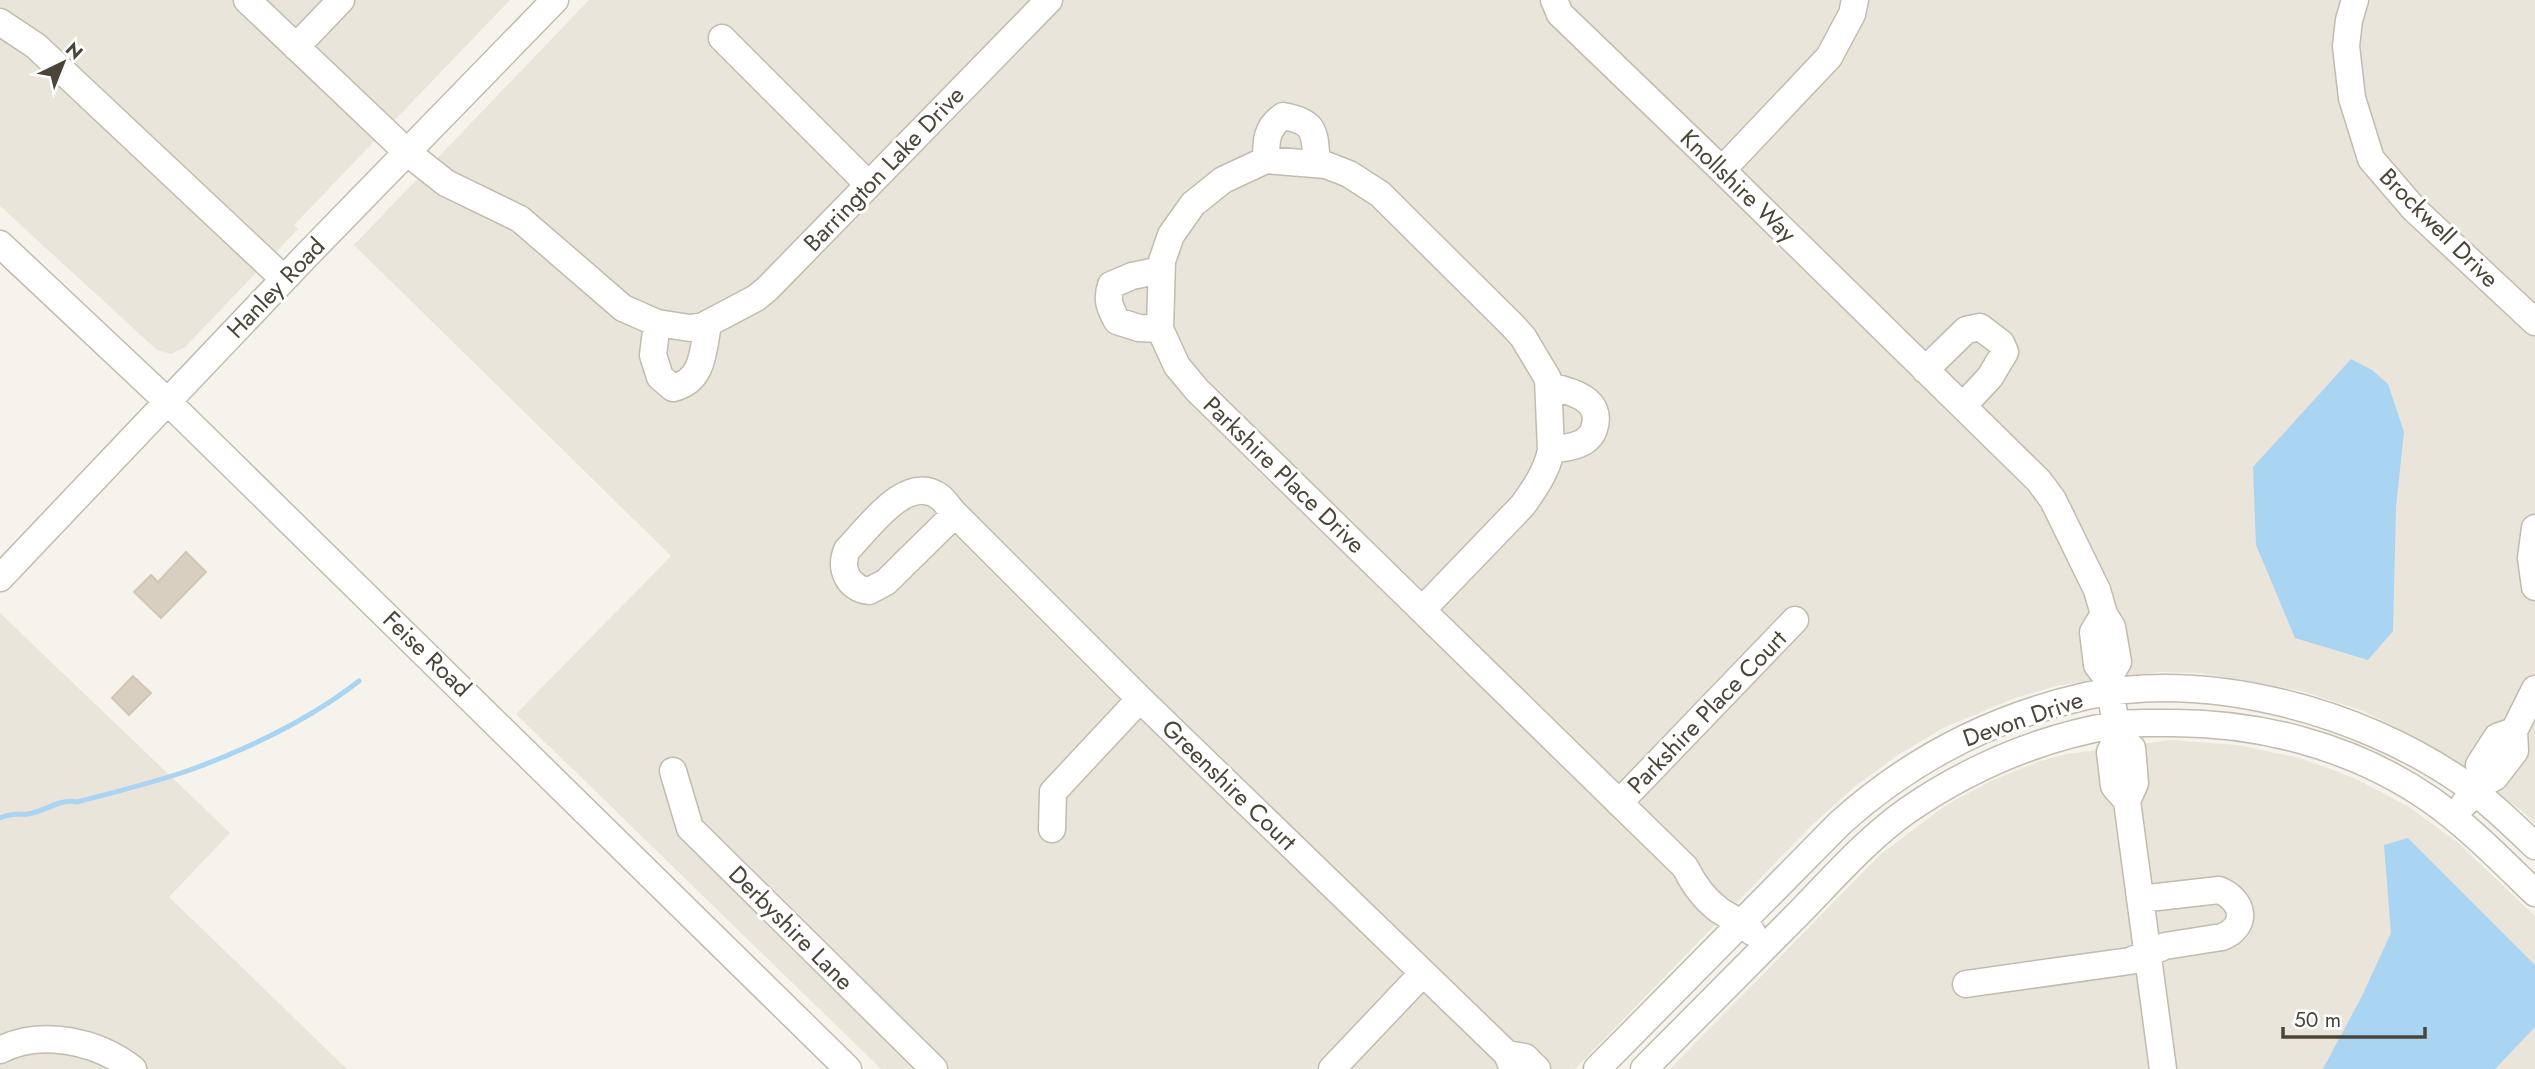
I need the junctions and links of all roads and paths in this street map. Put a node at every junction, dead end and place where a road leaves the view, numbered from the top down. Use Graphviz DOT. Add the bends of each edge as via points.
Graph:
graph roads {
  1 [pos="247,0"];
  2 [pos="341,0"];
  3 [pos="555,0"];
  4 [pos="1049,0"];
  5 [pos="1553,0"];
  6 [pos="1855,0"];
  7 [pos="2355,0"];
  8 [pos="0,22"];
  9 [pos="722,38"];
  10 [pos="296,47"];
  11 [pos="408,153"];
  12 [pos="1266,160"];
  13 [pos="1317,164"];
  14 [pos="1722,170"];
  15 [pos="869,184"];
  16 [pos="0,244"];
  17 [pos="1161,270"];
  18 [pos="284,279"];
  19 [pos="2535,322"];
  20 [pos="657,323"];
  21 [pos="708,324"];
  22 [pos="1160,329"];
  23 [pos="1925,370"];
  24 [pos="1549,386"];
  25 [pos="168,402"];
  26 [pos="1963,406"];
  27 [pos="1551,450"];
  28 [pos="955,514"];
  29 [pos="2535,528"];
  30 [pos="0,578"];
  31 [pos="2535,587"];
  32 [pos="1422,610"];
  33 [pos="1795,621"];
  34 [pos="2109,686"];
  35 [pos="2535,689"];
  36 [pos="1140,699"];
  37 [pos="2117,730"];
  38 [pos="673,771"];
  39 [pos="2478,788"];
  40 [pos="1619,803"];
  41 [pos="2454,818"];
  42 [pos="1052,829"];
  43 [pos="2535,846"];
  44 [pos="2535,893"];
  45 [pos="2140,899"];
  46 [pos="1742,922"];
  47 [pos="1766,946"];
  48 [pos="2147,953"];
  49 [pos="1423,973"];
  50 [pos="1966,984"];
  51 [pos="0,1050"];
  52 [pos="1510,1061"];
  53 [pos="133,1069"];
  54 [pos="848,1069"];
  55 [pos="934,1069"];
  56 [pos="1332,1069"];
  57 [pos="1537,1069"];
  58 [pos="1597,1069"];
  59 [pos="1644,1069"];
  60 [pos="2163,1069"];
  1 -- 10 [label="street, Barrington Lake Drive"];
  2 -- 10 [label="street"];
  3 -- 11 [label="street, Hanley Road"];
  4 -- 15 [label="street, Barrington Lake Drive"];
  5 -- 14 [label="street, Knollshire Way" via="1559,14"];
  6 -- 14 [label="street" via="1829,57"];
  7 -- 19 [label="street, Brockwell Drive" via="2346,46 2352,98 2371,159 2414,209"];
  8 -- 18 [label="street" via="36,46"];
  9 -- 15 [label="street"];
  10 -- 11 [label="street, Barrington Lake Drive"];
  11 -- 18 [label="street, Hanley Road"];
  11 -- 20 [label="street, Barrington Lake Drive" via="446,183 520,219 607,297"];
  12 -- 13 [label="street, Parkshire Place Drive"];
  12 -- 13 [label="street" via="1269,128 1283,116 1310,126"];
  12 -- 17 [label="street, Parkshire Place Drive" via="1223,180 1193,204 1171,235"];
  13 -- 24 [label="street, Parkshire Place Drive" via="1349,174 1380,194 1518,332"];
  14 -- 23 [label="street, Knollshire Way"];
  15 -- 21 [label="street, Barrington Lake Drive" via="767,289"];
  16 -- 25 [label="street, Feise Road"];
  17 -- 22 [label="street, Parkshire Place Drive"];
  17 -- 22 [label="street" via="1111,285 1108,295 1117,321"];
  18 -- 25 [label="street, Hanley Road"];
  20 -- 21 [label="street, Barrington Lake Drive" via="690,328"];
  20 -- 21 [label="street" via="653,355 660,377 673,388 693,378 702,359"];
  22 -- 32 [label="street, Parkshire Place Drive" via="1177,366 1198,390"];
  23 -- 26 [label="street, Knollshire Way"];
  23 -- 26 [label="street" via="1966,330 1980,327 2001,343 2005,352 1998,364"];
  24 -- 27 [label="street, Parkshire Place Drive"];
  24 -- 27 [label="street" via="1585,398 1597,420 1593,434 1581,444"];
  25 -- 30 [label="street, Hanley Road"];
  25 -- 54 [label="street, Feise Road"];
  26 -- 34 [label="street, Knollshire Way" via="2053,500 2097,590 2104,614 2093,632 2097,665"];
  27 -- 32 [label="street, Parkshire Place Drive" via="1523,505"];
  28 -- 36 [label="street, Greenshire Court"];
  29 -- 31 [label="street" via="2531,558"];
  32 -- 40 [label="street, Parkshire Place Drive"];
  33 -- 40 [label="street, Parkshire Place Court"];
  34 -- 37 [label="street, Knollshire Way"];
  34 -- 39 [label="street, Devon Drive" via="2228,693 2306,708 2380,735"];
  34 -- 46 [label="street, Devon Drive" via="1994,724 1908,769 1840,822"];
  35 -- 39 [label="street" via="2514,731 2497,737 2479,765"];
  36 -- 42 [label="street" via="1053,792"];
  36 -- 49 [label="street, Greenshire Court"];
  37 -- 41 [label="street, Devon Drive" via="2212,724 2284,735 2336,751 2384,773"];
  37 -- 45 [label="street, Knollshire Way" via="2110,752 2114,786 2127,801"];
  37 -- 47 [label="street, Devon Drive" via="2084,731 2005,755 1944,786 1871,841"];
  38 -- 55 [label="street, Derbyshire Lane" via="690,828"];
  39 -- 41 [label="street"];
  39 -- 43 [label="street, Devon Drive"];
  40 -- 46 [label="street, Parkshire Place Drive" via="1685,867 1702,872 1730,899"];
  41 -- 44 [label="street, Devon Drive"];
  45 -- 48 [label="street, Knollshire Way"];
  45 -- 48 [label="street" via="2219,890 2230,894 2241,918 2231,934"];
  46 -- 47 [label="street, Parkshire Place Drive"];
  46 -- 58 [label="street, Devon Drive"];
  47 -- 59 [label="street, Devon Drive"];
  48 -- 50 [label="street" via="2130,961"];
  48 -- 60 [label="street, Knollshire Way"];
  49 -- 52 [label="street, Greenshire Court"];
  49 -- 56 [label="street"];
  51 -- 53 [label="street" via="11,1044 54,1040 82,1043"];
  52 -- 57 [label="street, Greenshire Court" via="1525,1057"];
}
